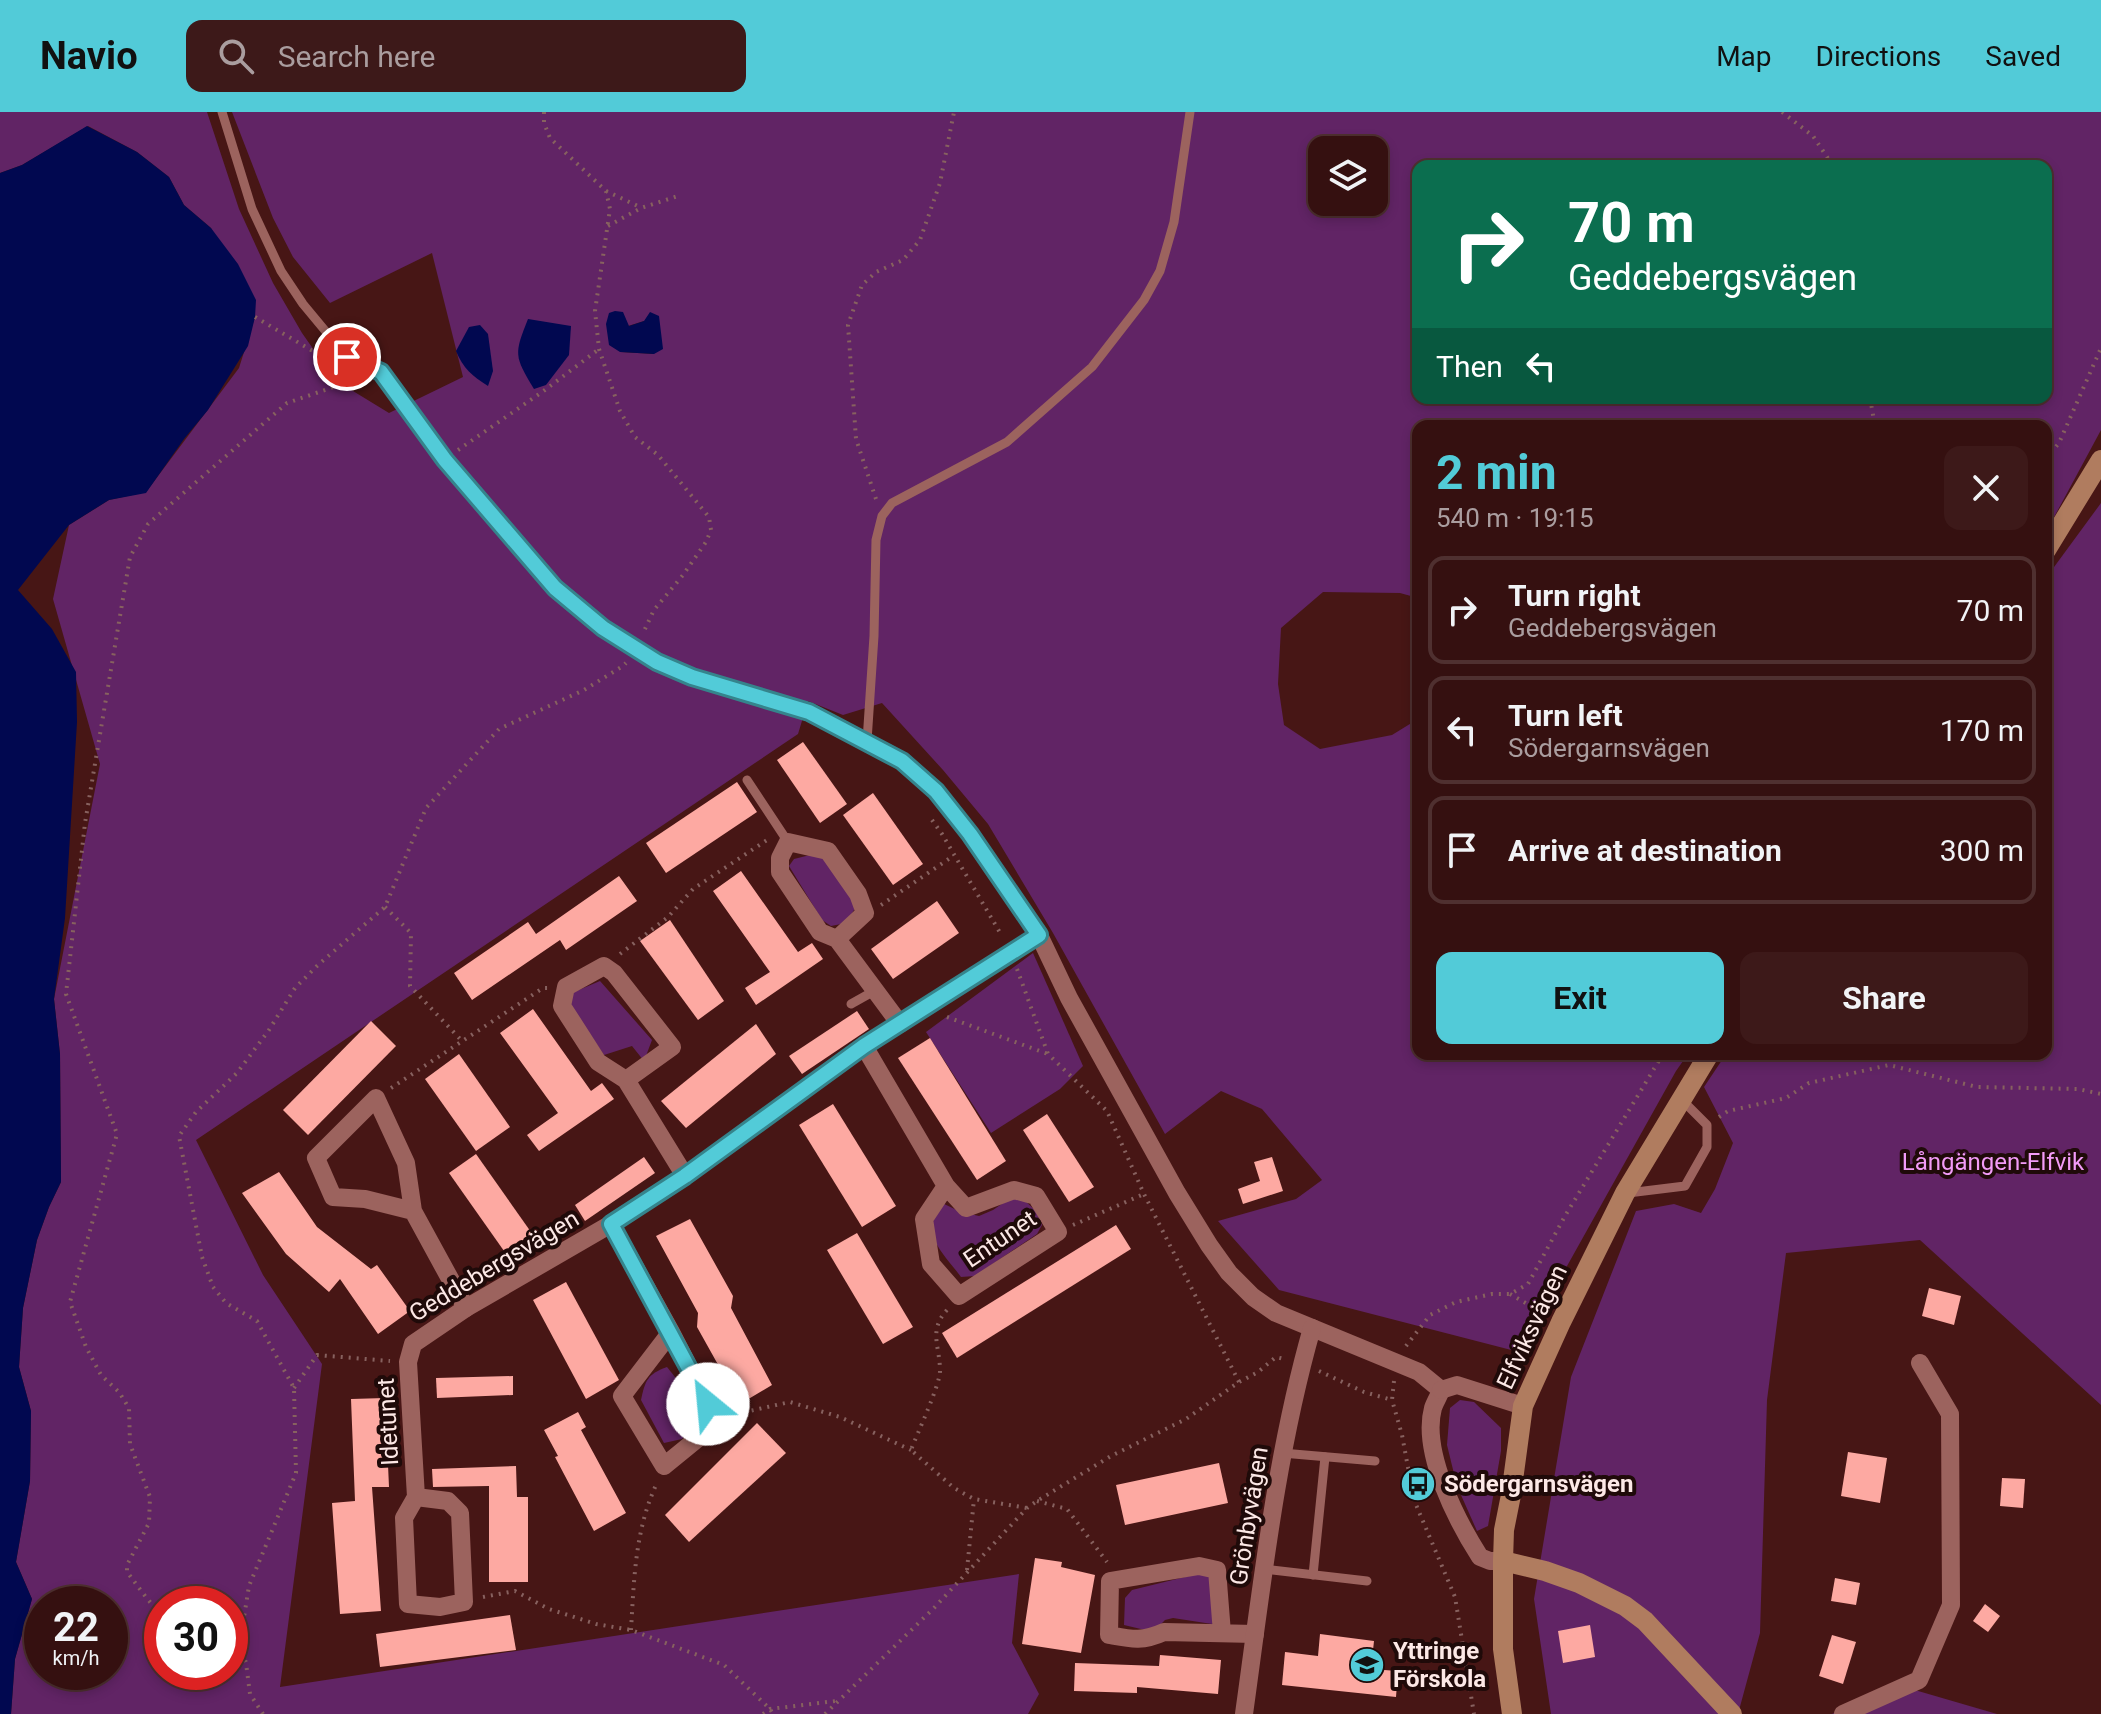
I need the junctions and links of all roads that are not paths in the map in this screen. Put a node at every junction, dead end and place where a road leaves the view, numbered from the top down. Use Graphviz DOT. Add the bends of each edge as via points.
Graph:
graph roads {
  1 [pos="222,112"];
  2 [pos="1190,112"];
  3 [pos="381,372"];
  4 [pos="2101,460"];
  5 [pos="2052,540"];
  6 [pos="867,741"];
  7 [pos="747,780"];
  8 [pos="788,842"];
  9 [pos="1039,935"];
  10 [pos="837,939"];
  11 [pos="876,990"];
  12 [pos="851,1004"];
  13 [pos="900,1024"];
  14 [pos="864,1046"];
  15 [pos="1705,1060"];
  16 [pos="626,1080"];
  17 [pos="1682,1100"];
  18 [pos="685,1176"];
  19 [pos="946,1186"];
  20 [pos="1625,1193"];
  21 [pos="413,1211"];
  22 [pos="611,1224"];
  23 [pos="466,1308"];
  24 [pos="1312,1328"];
  25 [pos="671,1332"];
  26 [pos="410,1353"];
  27 [pos="1920,1363"];
  28 [pos="1441,1390"];
  29 [pos="1523,1406"];
  30 [pos="1282,1453"];
  31 [pos="1325,1457"];
  32 [pos="1375,1461"];
  33 [pos="416,1497"];
  34 [pos="1503,1561"];
  35 [pos="1264,1569"];
  36 [pos="1313,1575"];
  37 [pos="1367,1581"];
  38 [pos="1222,1633"];
  39 [pos="1255,1634"];
  40 [pos="1244,1714"];
  41 [pos="1512,1714"];
  42 [pos="1732,1714"];
  43 [pos="1843,1714"];
  1 -- 3 [label="lane" via="252,209 281,271 347,357"];
  2 -- 6 [label="lane" via="1174,222 1160,271 1144,300 1092,367 1007,442 892,503 882,516 876,540"];
  3 -- 6 [label="street" via="445,460 555,588 603,628 692,677 809,712"];
  4 -- 5 [label="street"];
  6 -- 9 [label="street" via="902,761 936,791"];
  7 -- 8 [label="lane"];
  8 -- 10 [label="street" via="780,872 820,932"];
  8 -- 10 [label="street" via="828,851 858,894 865,913"];
  9 -- 13 [label="street, Geddebergsvägen"];
  9 -- 24 [label="street" via="1209,1245 1253,1297"];
  10 -- 11 [label="street"];
  11 -- 12 [label="lane"];
  11 -- 13 [label="street"];
  13 -- 14 [label="street, Geddebergsvägen"];
  14 -- 18 [label="street, Geddebergsvägen"];
  14 -- 19 [label="street, Entunet"];
  15 -- 17 [label="street, Elfviksvägen"];
  16 -- 16 [label="street" via="598,1062 562,1006 566,987 604,966 672,1047"];
  16 -- 18 [label="street"];
  17 -- 20 [label="street, Elfviksvägen"];
  17 -- 20 [label="lane" via="1707,1125 1707,1147 1685,1186"];
  18 -- 22 [label="street, Geddebergsvägen"];
  19 -- 19 [label="street, Entunet" via="924,1219 931,1264 959,1296 1058,1232 1036,1196 1014,1190 966,1208"];
  20 -- 29 [label="street, Elfviksvägen"];
  21 -- 21 [label="street" via="406,1163 376,1098 316,1158 333,1197"];
  21 -- 23 [label="street"];
  22 -- 23 [label="street, Geddebergsvägen"];
  22 -- 25 [label="street"];
  23 -- 26 [label="street, Geddebergsvägen"];
  24 -- 28 [label="street" via="1419,1372"];
  24 -- 30 [label="street, Grönbyvägen"];
  25 -- 25 [label="street" via="622,1396 664,1466 719,1418"];
  26 -- 33 [label="street, Idetunet"];
  27 -- 43 [label="street" via="1950,1414 1951,1605 1919,1680"];
  28 -- 29 [label="street" via="1457,1385"];
  28 -- 34 [label="street" via="1433,1409 1433,1441 1449,1502 1480,1557"];
  29 -- 34 [label="street, Elfviksvägen"];
  30 -- 31 [label="lane"];
  30 -- 35 [label="street, Grönbyvägen"];
  31 -- 32 [label="lane"];
  31 -- 36 [label="lane"];
  33 -- 33 [label="street, Idetunet" via="404,1518 408,1604 440,1607 464,1602 460,1513 448,1501"];
  34 -- 41 [label="street, Elfviksvägen" via="1503,1649"];
  34 -- 42 [label="street" via="1579,1583 1625,1606"];
  35 -- 36 [label="lane"];
  35 -- 39 [label="street, Grönbyvägen"];
  36 -- 37 [label="lane"];
  38 -- 38 [label="street" via="1217,1570 1199,1566 1110,1581 1109,1635 1139,1640 1164,1632"];
  38 -- 39 [label="street"];
  39 -- 40 [label="street, Grönbyvägen"];
}
